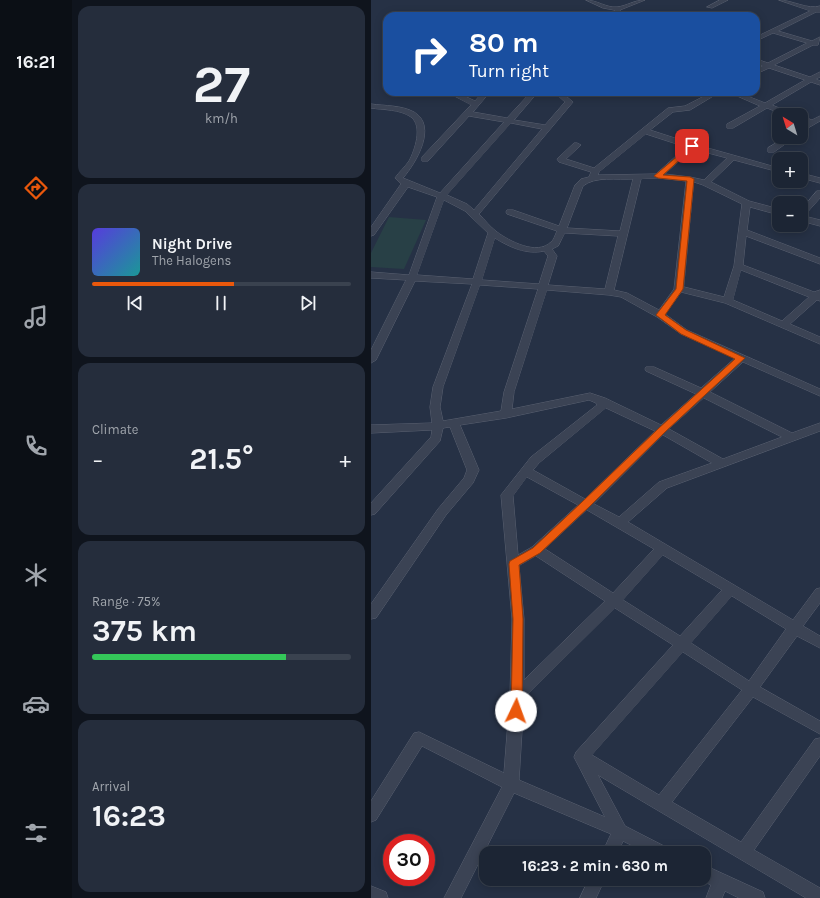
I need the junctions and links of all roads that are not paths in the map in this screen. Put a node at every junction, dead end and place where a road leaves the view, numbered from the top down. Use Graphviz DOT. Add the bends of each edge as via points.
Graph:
graph roads {
  1 [pos="589,0"];
  2 [pos="642,0"];
  3 [pos="725,0"];
  4 [pos="782,0"];
  5 [pos="709,7"];
  6 [pos="818,10"];
  7 [pos="620,12"];
  8 [pos="772,31"];
  9 [pos="760,37"];
  10 [pos="820,39"];
  11 [pos="812,43"];
  12 [pos="820,46"];
  13 [pos="760,62"];
  14 [pos="769,65"];
  15 [pos="760,70"];
  16 [pos="820,74"];
  17 [pos="810,80"];
  18 [pos="820,83"];
  19 [pos="458,96"];
  20 [pos="483,96"];
  21 [pos="531,96"];
  22 [pos="562,96"];
  23 [pos="710,96"];
  24 [pos="742,96"];
  25 [pos="475,104"];
  26 [pos="766,105"];
  27 [pos="371,106"];
  28 [pos="774,108"];
  29 [pos="467,113"];
  30 [pos="820,118"];
  31 [pos="509,121"];
  32 [pos="808,121"];
  33 [pos="812,123"];
  34 [pos="730,126"];
  35 [pos="808,126"];
  36 [pos="547,128"];
  37 [pos="645,131"];
  38 [pos="699,140"];
  39 [pos="780,144"];
  40 [pos="577,145"];
  41 [pos="692,146"];
  42 [pos="771,150"];
  43 [pos="733,157"];
  44 [pos="425,159"];
  45 [pos="772,168"];
  46 [pos="594,175"];
  47 [pos="658,176"];
  48 [pos="637,178"];
  49 [pos="808,178"];
  50 [pos="690,179"];
  51 [pos="820,181"];
  52 [pos="406,183"];
  53 [pos="706,183"];
  54 [pos="820,193"];
  55 [pos="441,197"];
  56 [pos="746,203"];
  57 [pos="808,208"];
  58 [pos="772,210"];
  59 [pos="510,212"];
  60 [pos="475,214"];
  61 [pos="808,219"];
  62 [pos="820,223"];
  63 [pos="561,230"];
  64 [pos="742,231"];
  65 [pos="492,232"];
  66 [pos="371,233"];
  67 [pos="623,234"];
  68 [pos="546,248"];
  69 [pos="820,261"];
  70 [pos="738,266"];
  71 [pos="371,275"];
  72 [pos="412,278"];
  73 [pos="477,282"];
  74 [pos="543,288"];
  75 [pos="679,289"];
  76 [pos="609,292"];
  77 [pos="818,296"];
  78 [pos="728,301"];
  79 [pos="660,315"];
  80 [pos="783,325"];
  81 [pos="820,341"];
  82 [pos="741,358"];
  83 [pos="371,360"];
  84 [pos="650,369"];
  85 [pos="703,393"];
  86 [pos="820,393"];
  87 [pos="601,400"];
  88 [pos="505,414"];
  89 [pos="454,423"];
  90 [pos="438,425"];
  91 [pos="820,427"];
  92 [pos="371,429"];
  93 [pos="662,430"];
  94 [pos="791,437"];
  95 [pos="722,463"];
  96 [pos="525,471"];
  97 [pos="586,505"];
  98 [pos="371,511"];
  99 [pos="620,523"];
  100 [pos="662,548"];
  101 [pos="536,550"];
  102 [pos="514,564"];
  103 [pos="730,590"];
  104 [pos="820,593"];
  105 [pos="614,601"];
  106 [pos="371,614"];
  107 [pos="794,627"];
  108 [pos="820,643"];
  109 [pos="681,644"];
  110 [pos="751,689"];
  111 [pos="517,696"];
  112 [pos="820,728"];
  113 [pos="820,744"];
  114 [pos="581,757"];
  115 [pos="511,784"];
  116 [pos="661,804"];
  117 [pos="371,815"];
  118 [pos="620,832"];
  119 [pos="613,846"];
  120 [pos="649,846"];
  121 [pos="743,852"];
  122 [pos="711,877"];
  123 [pos="720,882"];
  124 [pos="594,886"];
  125 [pos="371,894"];
  126 [pos="820,897"];
  127 [pos="380,898"];
  128 [pos="452,898"];
  129 [pos="588,898"];
  130 [pos="714,898"];
  131 [pos="757,898"];
  1 -- 7 [label="street"];
  2 -- 7 [label="street"];
  3 -- 5 [label="street"];
  4 -- 6 [label="street"];
  6 -- 8 [label="street"];
  8 -- 9 [label="street"];
  8 -- 11 [label="street"];
  10 -- 11 [label="street"];
  11 -- 12 [label="street"];
  11 -- 14 [label="street"];
  13 -- 14 [label="street"];
  14 -- 15 [label="street"];
  14 -- 17 [label="street"];
  16 -- 17 [label="street"];
  17 -- 18 [label="street"];
  17 -- 26 [label="street"];
  19 -- 25 [label="street"];
  20 -- 25 [label="street"];
  21 -- 31 [label="street"];
  22 -- 36 [label="street" via="569,102"];
  23 -- 37 [label="street" via="687,108 671,110"];
  24 -- 26 [label="street"];
  25 -- 29 [label="street"];
  26 -- 28 [label="street"];
  26 -- 34 [label="street"];
  27 -- 52 [label="street" via="404,111 419,121 421,138 414,159 399,178"];
  29 -- 31 [label="street"];
  29 -- 44 [label="street"];
  30 -- 33 [label="street"];
  31 -- 36 [label="street"];
  31 -- 55 [label="street"];
  32 -- 33 [label="street"];
  33 -- 35 [label="street"];
  36 -- 60 [label="street"];
  37 -- 41 [label="street"];
  37 -- 46 [label="street"];
  38 -- 41 [label="street"];
  39 -- 42 [label="street"];
  40 -- 46 [label="street" via="561,159"];
  41 -- 43 [label="street"];
  41 -- 47 [label="street"];
  43 -- 45 [label="street"];
  43 -- 53 [label="street"];
  46 -- 48 [label="street"];
  46 -- 63 [label="street" via="579,185"];
  47 -- 48 [label="street"];
  47 -- 50 [label="street"];
  48 -- 67 [label="street"];
  49 -- 51 [label="street"];
  50 -- 53 [label="street"];
  50 -- 75 [label="street"];
  52 -- 55 [label="street"];
  52 -- 66 [label="street"];
  53 -- 56 [label="street"];
  54 -- 57 [label="street"];
  55 -- 60 [label="street" via="452,200"];
  55 -- 72 [label="street"];
  56 -- 58 [label="street"];
  56 -- 64 [label="street"];
  59 -- 63 [label="street"];
  60 -- 65 [label="street"];
  61 -- 62 [label="street"];
  63 -- 67 [label="street"];
  63 -- 68 [label="street" via="555,243"];
  64 -- 69 [label="street"];
  64 -- 70 [label="street"];
  65 -- 68 [label="street" via="518,246 535,250"];
  65 -- 73 [label="street"];
  67 -- 76 [label="street"];
  68 -- 74 [label="street" via="553,256"];
  70 -- 77 [label="street"];
  70 -- 78 [label="street"];
  71 -- 72 [label="street"];
  72 -- 73 [label="street"];
  72 -- 83 [label="street"];
  73 -- 74 [label="street"];
  73 -- 90 [label="street" via="438,387 435,407"];
  74 -- 76 [label="street"];
  74 -- 88 [label="street" via="509,392"];
  75 -- 78 [label="street"];
  75 -- 79 [label="street"];
  76 -- 79 [label="street" via="624,296"];
  77 -- 80 [label="street"];
  78 -- 80 [label="street"];
  79 -- 82 [label="street" via="683,332"];
  80 -- 81 [label="street"];
  82 -- 85 [label="street"];
  82 -- 86 [label="street"];
  84 -- 85 [label="street"];
  85 -- 93 [label="street"];
  85 -- 94 [label="street"];
  87 -- 88 [label="street" via="590,396"];
  87 -- 93 [label="street"];
  87 -- 96 [label="street" via="602,406"];
  88 -- 89 [label="street"];
  89 -- 90 [label="street"];
  89 -- 106 [label="street" via="473,470 469,480 442,512"];
  90 -- 92 [label="street"];
  90 -- 98 [label="street" via="436,438"];
  91 -- 94 [label="street"];
  93 -- 95 [label="street"];
  93 -- 97 [label="street"];
  94 -- 95 [label="street"];
  95 -- 99 [label="street" via="663,485"];
  96 -- 97 [label="street"];
  96 -- 102 [label="street" via="507,495"];
  97 -- 99 [label="street"];
  97 -- 101 [label="street"];
  99 -- 100 [label="street"];
  100 -- 103 [label="street"];
  100 -- 105 [label="street"];
  101 -- 102 [label="street"];
  101 -- 105 [label="street"];
  102 -- 111 [label="street" via="518,619"];
  103 -- 107 [label="street"];
  103 -- 109 [label="street"];
  104 -- 107 [label="street"];
  105 -- 109 [label="street"];
  105 -- 111 [label="street"];
  107 -- 108 [label="street"];
  107 -- 110 [label="street"];
  109 -- 110 [label="street"];
  109 -- 114 [label="street"];
  110 -- 112 [label="street"];
  110 -- 116 [label="street"];
  111 -- 115 [label="street"];
  113 -- 121 [label="street"];
  114 -- 116 [label="street"];
  114 -- 118 [label="street"];
  115 -- 117 [label="street" via="419,738"];
  115 -- 118 [label="street"];
  115 -- 128 [label="street"];
  116 -- 121 [label="street"];
  118 -- 119 [label="street"];
  118 -- 120 [label="street"];
  121 -- 126 [label="street"];
  122 -- 123 [label="street"];
  123 -- 130 [label="street"];
  123 -- 131 [label="street"];
  124 -- 129 [label="street"];
  125 -- 127 [label="street"];
}
